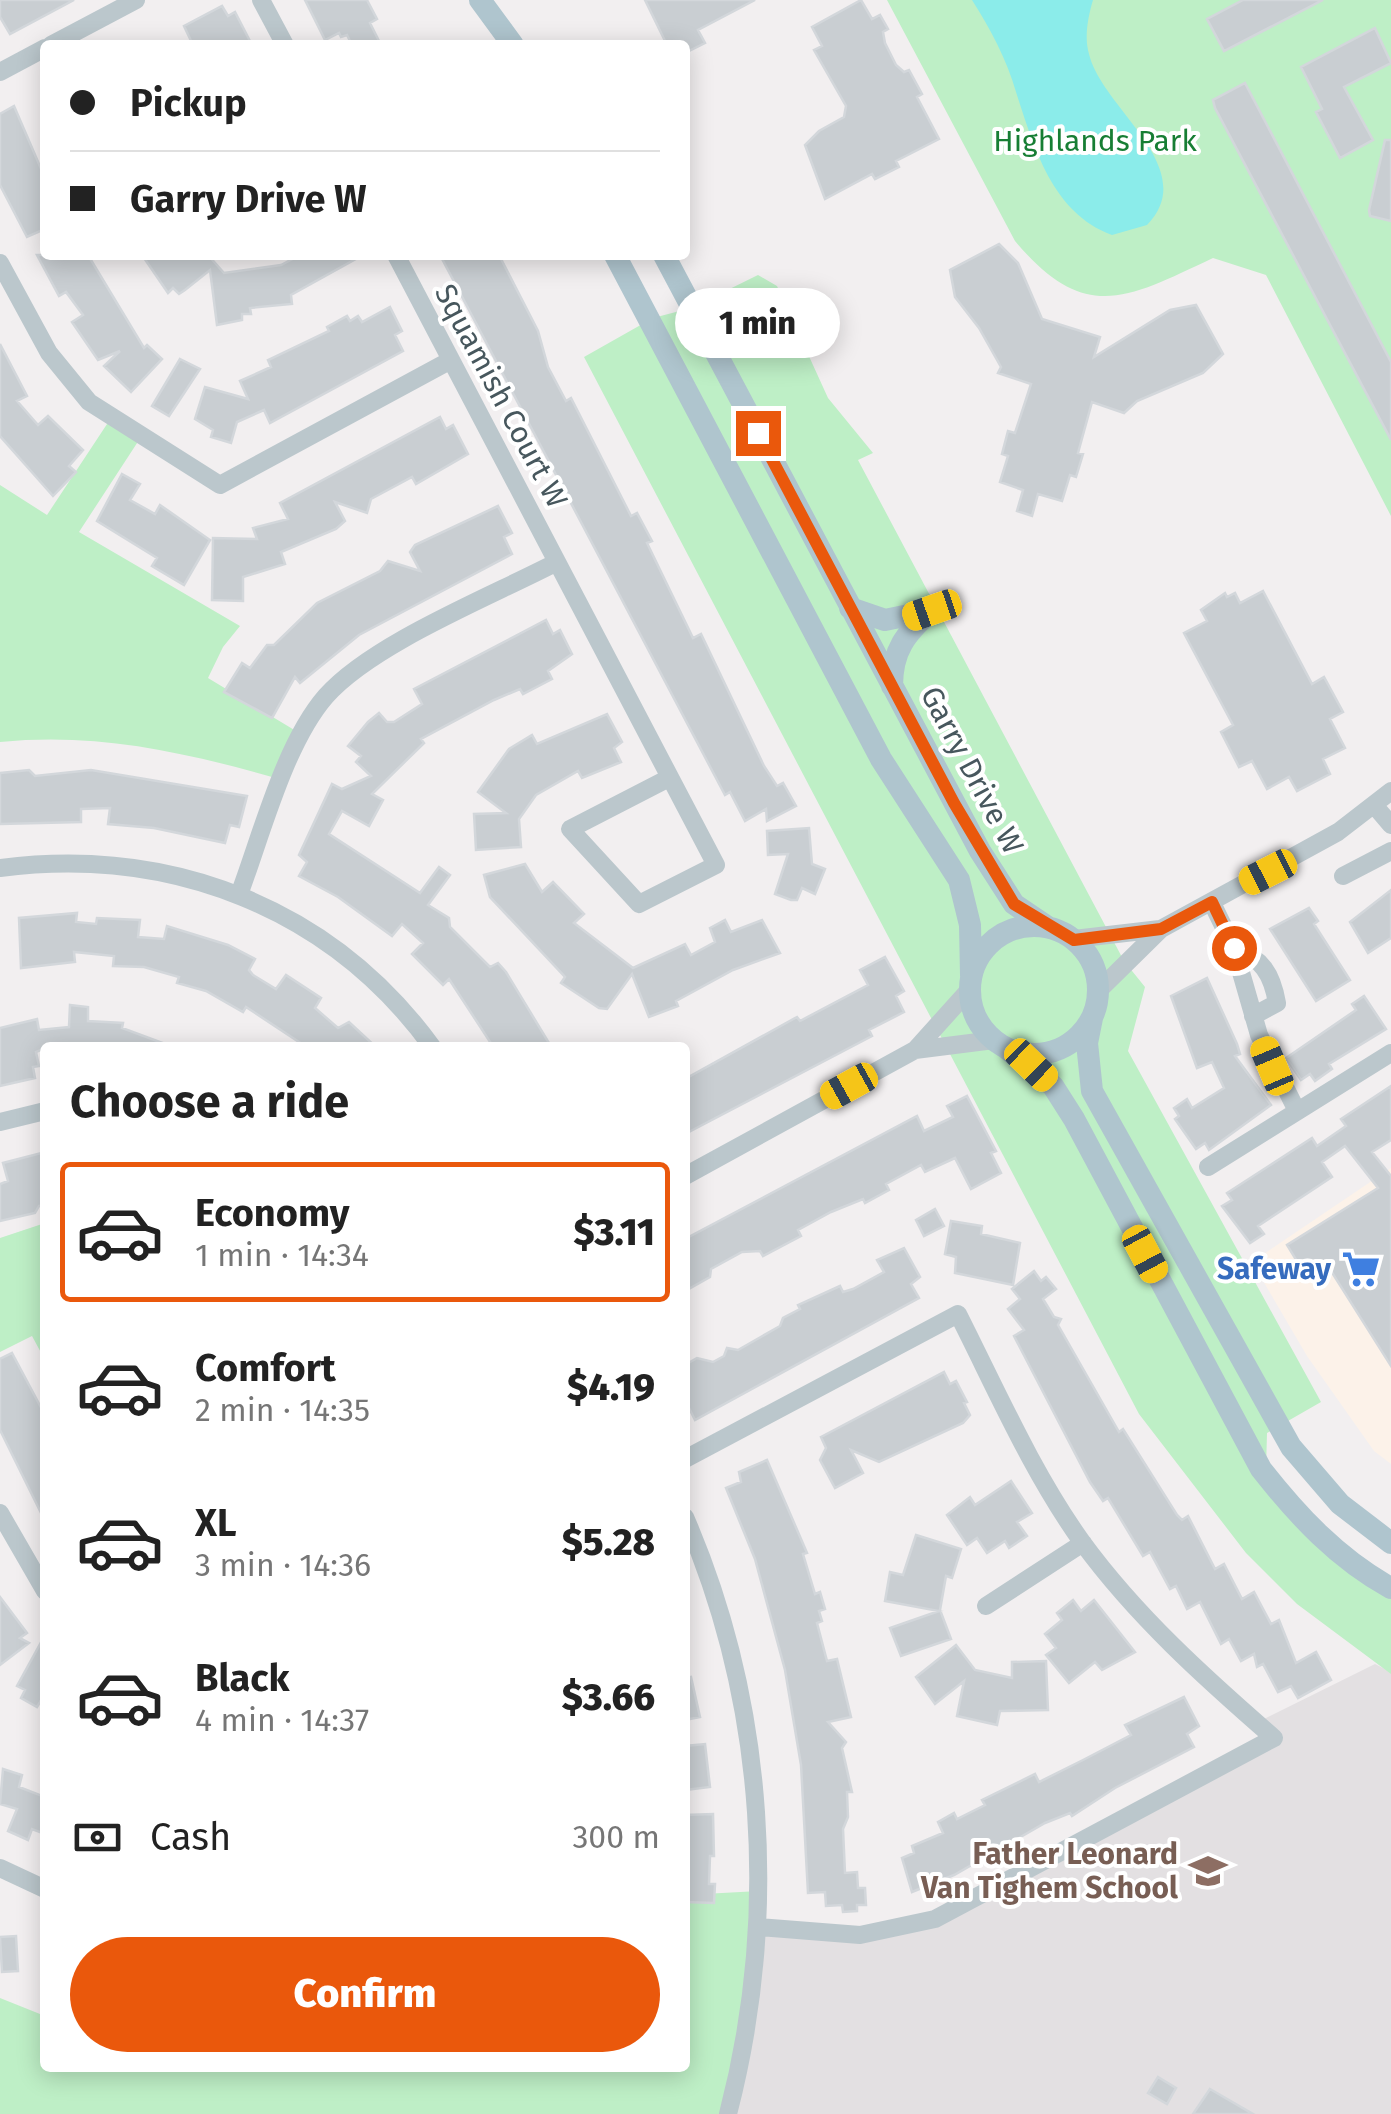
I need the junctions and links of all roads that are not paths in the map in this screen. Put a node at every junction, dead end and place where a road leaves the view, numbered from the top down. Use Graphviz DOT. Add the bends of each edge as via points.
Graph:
graph roads {
  1 [pos="136,0"];
  2 [pos="261,0"];
  3 [pos="467,0"];
  4 [pos="480,0"];
  5 [pos="61,40"];
  6 [pos="282,40"];
  7 [pos="492,40"];
  8 [pos="509,40"];
  9 [pos="40,51"];
  10 [pos="0,72"];
  11 [pos="399,260"];
  12 [pos="618,260"];
  13 [pos="649,260"];
  14 [pos="667,260"];
  15 [pos="0,263"];
  16 [pos="684,293"];
  17 [pos="451,360"];
  18 [pos="557,562"];
  19 [pos="850,608"];
  20 [pos="892,686"];
  21 [pos="669,778"];
  22 [pos="1391,791"];
  23 [pos="1374,805"];
  24 [pos="1391,825"];
  25 [pos="1391,851"];
  26 [pos="0,868"];
  27 [pos="1343,876"];
  28 [pos="240,892"];
  29 [pos="1212,902"];
  30 [pos="1048,927"];
  31 [pos="1161,929"];
  32 [pos="1074,940"];
  33 [pos="1234,948"];
  34 [pos="970,983"];
  35 [pos="1099,990"];
  36 [pos="1253,1016"];
  37 [pos="1092,1018"];
  38 [pos="428,1042"];
  39 [pos="1000,1044"];
  40 [pos="915,1050"];
  41 [pos="1391,1053"];
  42 [pos="1297,1111"];
  43 [pos="40,1113"];
  44 [pos="0,1122"];
  45 [pos="1208,1167"];
  46 [pos="690,1173"];
  47 [pos="690,1457"];
  48 [pos="0,1513"];
  49 [pos="690,1530"];
  50 [pos="1083,1543"];
  51 [pos="1391,1543"];
  52 [pos="40,1582"];
  53 [pos="1391,1588"];
  54 [pos="986,1606"];
  55 [pos="0,1868"];
  56 [pos="40,1887"];
  57 [pos="760,1927"];
  58 [pos="728,2114"];
  1 -- 5 [label="street"];
  2 -- 6 [label="street"];
  3 -- 7 [label="main road"];
  4 -- 8 [label="main road"];
  9 -- 10 [label="street"];
  11 -- 17 [label="street, Squamish Court W"];
  12 -- 34 [label="main road" via="881,759 959,880 970,925"];
  13 -- 16 [label="main road"];
  14 -- 16 [label="main road, Garry Drive W"];
  15 -- 17 [label="street" via="49,353 89,402 220,485"];
  16 -- 19 [label="main road, Garry Drive W"];
  17 -- 18 [label="street, Squamish Court W"];
  18 -- 21 [label="street, Squamish Court W"];
  18 -- 28 [label="street" via="392,649 326,696 301,734"];
  19 -- 20 [label="main road, Garry Drive W"];
  19 -- 20 [label="main road" via="885,620 932,610 899,644"];
  20 -- 30 [label="main road, Garry Drive W" via="998,882 1014,904"];
  21 -- 21 [label="street, Squamish Court W" via="570,829 639,904 716,864"];
  22 -- 23 [label="street"];
  23 -- 24 [label="street"];
  23 -- 29 [label="street"];
  25 -- 27 [label="street"];
  26 -- 28 [label="street" via="106,864"];
  28 -- 38 [label="street" via="343,956 380,986"];
  29 -- 31 [label="street"];
  29 -- 33 [label="street"];
  30 -- 32 [label="main road"];
  30 -- 34 [label="main road" via="1006,932 984,950"];
  31 -- 32 [label="street"];
  31 -- 35 [label="street"];
  32 -- 35 [label="main road" via="1092,962"];
  33 -- 36 [label="street"];
  33 -- 36 [label="street" via="1254,955 1274,988 1277,1003"];
  34 -- 39 [label="main road" via="976,1018"];
  34 -- 40 [label="street"];
  35 -- 37 [label="main road"];
  36 -- 42 [label="street"];
  37 -- 39 [label="main road" via="1074,1041 1048,1053"];
  37 -- 51 [label="main road" via="1092,1091 1270,1412 1315,1479"];
  39 -- 40 [label="street"];
  39 -- 53 [label="main road" via="1053,1086 1074,1119 1261,1469 1340,1554"];
  40 -- 46 [label="street"];
  41 -- 42 [label="street"];
  42 -- 45 [label="street"];
  43 -- 44 [label="street"];
  47 -- 50 [label="street" via="958,1314 1040,1476"];
  48 -- 52 [label="street"];
  49 -- 57 [label="street" via="716,1597 742,1715 757,1820"];
  50 -- 54 [label="street"];
  50 -- 57 [label="street" via="1169,1642 1274,1738 935,1919 860,1935"];
  55 -- 56 [label="street"];
  57 -- 58 [label="street"];
}
